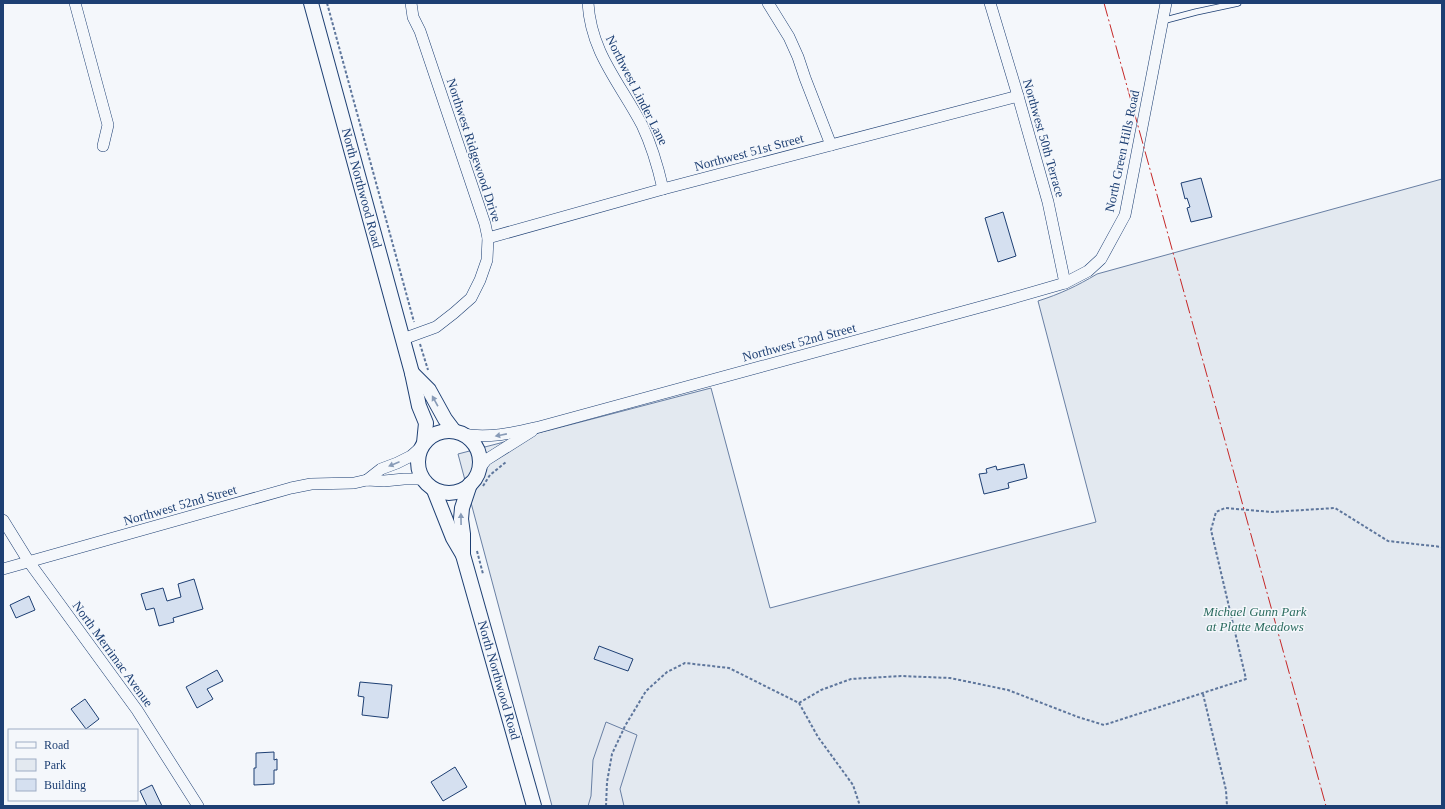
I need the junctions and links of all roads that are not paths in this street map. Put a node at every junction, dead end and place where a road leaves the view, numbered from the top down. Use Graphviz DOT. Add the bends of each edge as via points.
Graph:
graph roads {
  1 [pos="75,3"];
  2 [pos="311,3"];
  3 [pos="411,3"];
  4 [pos="588,3"];
  5 [pos="768,3"];
  6 [pos="990,3"];
  7 [pos="1166,3"];
  8 [pos="1238,3"];
  9 [pos="1162,21"];
  10 [pos="1018,96"];
  11 [pos="831,145"];
  12 [pos="103,146"];
  13 [pos="664,189"];
  14 [pos="488,238"];
  15 [pos="1066,282"];
  16 [pos="403,339"];
  17 [pos="412,373"];
  18 [pos="539,427"];
  19 [pos="458,433"];
  20 [pos="422,446"];
  21 [pos="479,469"];
  22 [pos="367,480"];
  23 [pos="422,480"];
  24 [pos="470,484"];
  25 [pos="434,490"];
  26 [pos="3,520"];
  27 [pos="463,555"];
  28 [pos="29,562"];
  29 [pos="3,569"];
  30 [pos="198,806"];
  31 [pos="534,806"];
  1 -- 12 [label="street" via="108,125"];
  2 -- 16 [label="street, North Northwood Road"];
  3 -- 14 [label="street, Northwest Ridgewood Drive" via="413,17 420,31"];
  4 -- 13 [label="street, Northwest Linder Lane" via="588,16 600,53 653,150"];
  5 -- 11 [label="street" via="798,57"];
  6 -- 10 [label="street, Northwest 50th Terrace"];
  7 -- 9 [label="street, North Green Hills Road"];
  8 -- 9 [label="lane"];
  9 -- 15 [label="street, North Green Hills Road" via="1125,215 1101,259 1088,271"];
  10 -- 11 [label="street, Northwest 51st Street"];
  10 -- 15 [label="street, Northwest 50th Terrace" via="1048,202"];
  11 -- 13 [label="street, Northwest 51st Street"];
  13 -- 14 [label="street, Northwest 51st Street"];
  14 -- 16 [label="street, Northwest Ridgewood Drive" via="487,260 471,298 436,327"];
  15 -- 18 [label="street, Northwest 52nd Street"];
  16 -- 17 [label="street, North Northwood Road"];
  19 -- 17 [label="street, one-way" via="445,419 429,390"];
  17 -- 20 [label="street, North Northwood Road" via="419,406 426,423"];
  18 -- 19 [label="street, Northwest 52nd Street, one-way" via="492,436 475,437"];
  18 -- 21 [label="street, Northwest 52nd Street" via="486,460"];
  19 -- 20 [label="street" via="436,433"];
  19 -- 21 [label="street" via="469,438 475,445 480,460"];
  20 -- 22 [label="street, Northwest 52nd Street, one-way" via="411,456 381,469"];
  20 -- 23 [label="street" via="417,464"];
  21 -- 24 [label="street"];
  22 -- 23 [label="street, Northwest 52nd Street"];
  22 -- 28 [label="street, Northwest 52nd Street" via="291,488"];
  23 -- 25 [label="street"];
  24 -- 25 [label="street" via="454,493"];
  27 -- 24 [label="street, North Northwood Road, one-way" via="460,519"];
  25 -- 27 [label="street, North Northwood Road" via="453,538"];
  26 -- 28 [label="street, North Merrimac Avenue"];
  27 -- 31 [label="street, North Northwood Road"];
  28 -- 29 [label="street, Northwest 52nd Street"];
  28 -- 30 [label="street, North Merrimac Avenue" via="138,710"];
}
